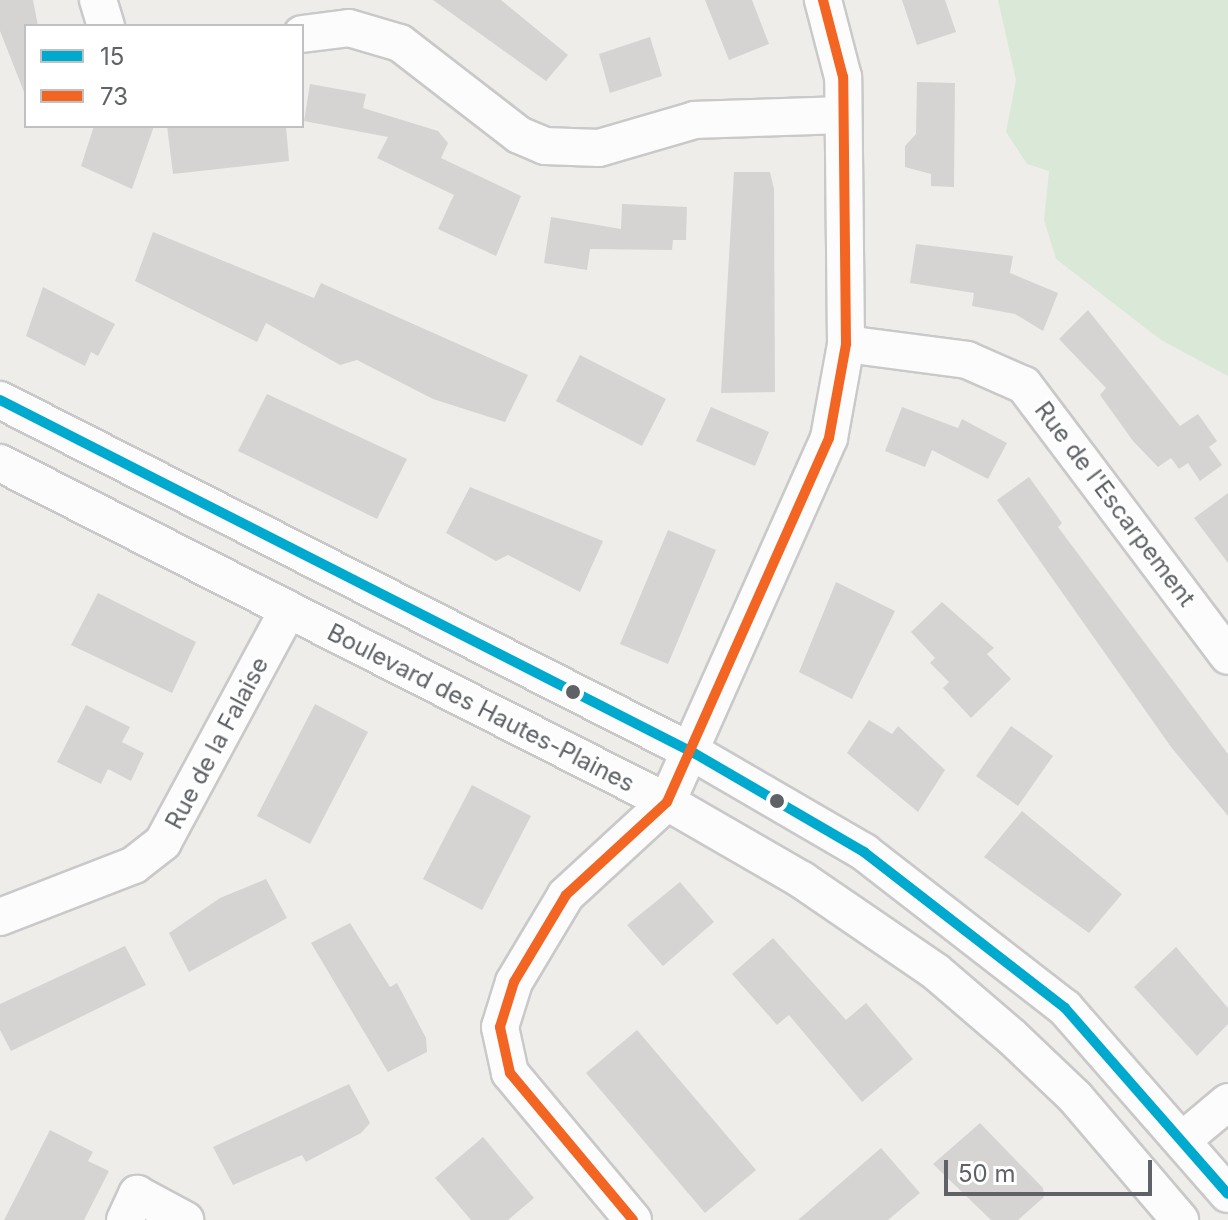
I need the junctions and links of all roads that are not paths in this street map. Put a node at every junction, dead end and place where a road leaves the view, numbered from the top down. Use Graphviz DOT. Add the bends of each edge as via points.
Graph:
graph roads {
  1 [pos="98,0"];
  2 [pos="823,0"];
  3 [pos="105,24"];
  4 [pos="304,34"];
  5 [pos="842,115"];
  6 [pos="846,344"];
  7 [pos="0,400"];
  8 [pos="0,463"];
  9 [pos="288,610"];
  10 [pos="1228,656"];
  11 [pos="694,753"];
  12 [pos="667,802"];
  13 [pos="0,917"];
  14 [pos="1228,1102"];
  15 [pos="1185,1138"];
  16 [pos="1228,1194"];
  17 [pos="125,1220"];
  18 [pos="185,1220"];
  19 [pos="633,1220"];
  20 [pos="1180,1220"];
  1 -- 3 [label="street"];
  2 -- 5 [label="street" via="837,38"];
  4 -- 5 [label="street" via="349,28 400,43 519,135 545,146 599,148 695,120"];
  5 -- 6 [label="street"];
  6 -- 10 [label="street, Rue de l'Escarpement" via="967,360 1024,385"];
  6 -- 11 [label="street" via="829,438 809,495"];
  7 -- 11 [label="street"];
  8 -- 9 [label="street, Boulevard des Hautes-Plaines"];
  9 -- 12 [label="street, Boulevard des Hautes-Plaines"];
  9 -- 13 [label="street, Rue de la Falaise" via="163,842 134,865"];
  11 -- 12 [label="street"];
  11 -- 15 [label="street" via="864,852 995,947 1065,1008"];
  12 -- 19 [label="street" via="566,895 514,982 500,1027 510,1073"];
  12 -- 20 [label="street, Boulevard des Hautes-Plaines" via="802,880 935,971 1075,1097"];
  14 -- 15 [label="street"];
  15 -- 16 [label="street"];
  17 -- 18 [label="street" via="137,1194"];
}
